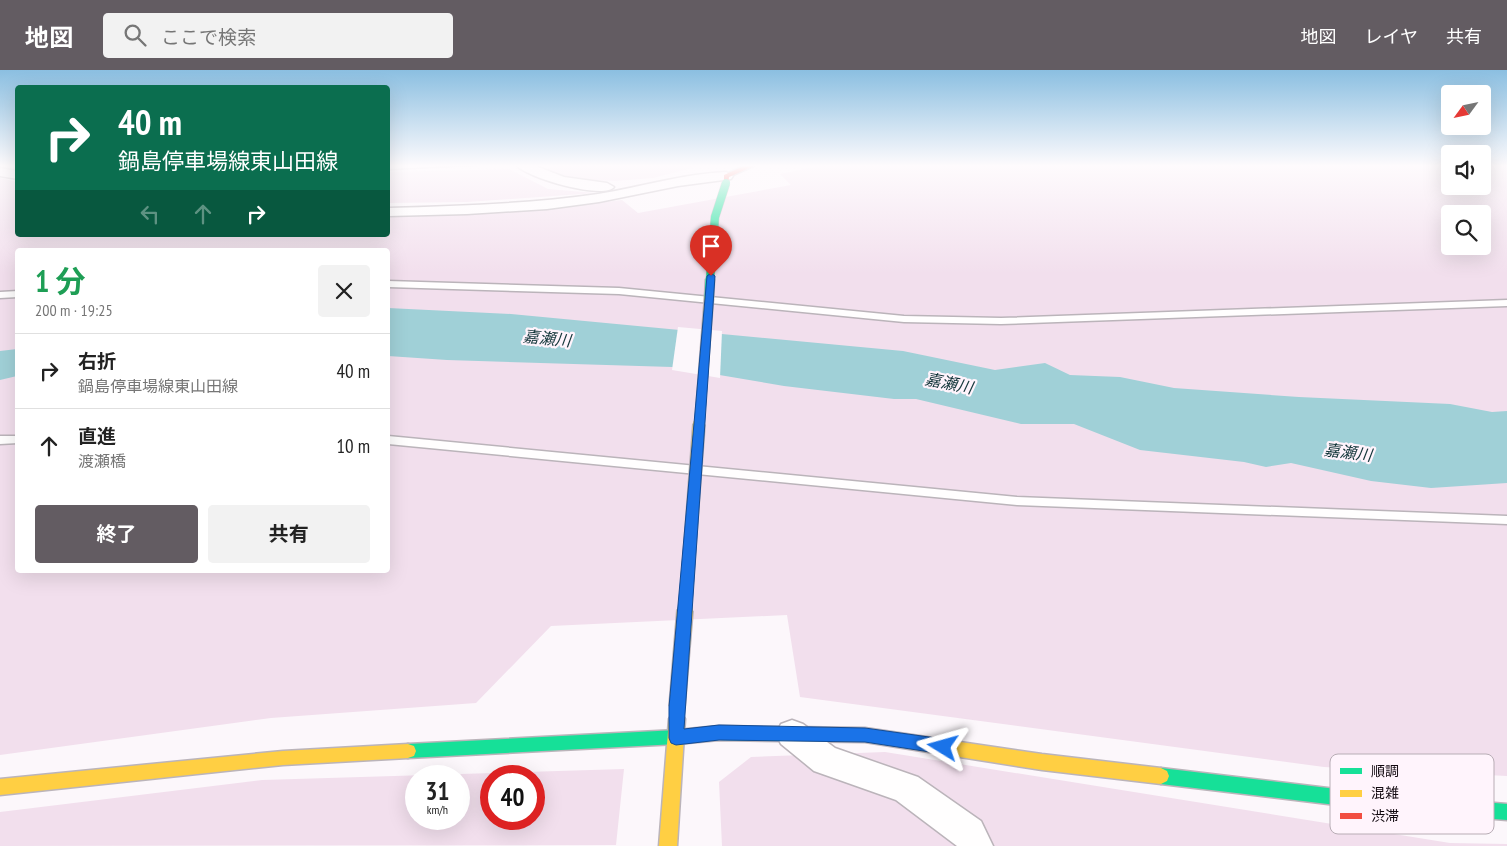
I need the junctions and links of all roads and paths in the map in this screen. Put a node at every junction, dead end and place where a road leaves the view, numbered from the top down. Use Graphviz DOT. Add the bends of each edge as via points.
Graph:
graph roads {
  1 [pos="574,201"];
  2 [pos="720,201"];
  3 [pos="390,212"];
  4 [pos="390,284"];
  5 [pos="15,294"];
  6 [pos="0,295"];
  7 [pos="1507,303"];
  8 [pos="15,439"];
  9 [pos="0,440"];
  10 [pos="390,440"];
  11 [pos="1507,520"];
  12 [pos="792,734"];
  13 [pos="676,738"];
  14 [pos="0,787"];
  15 [pos="1330,796"];
  16 [pos="1494,811"];
  17 [pos="1507,812"];
  18 [pos="668,846"];
  19 [pos="976,846"];
  1 -- 3 [label="street"];
  2 -- 13 [label="main road, bridge" via="716,217"];
  4 -- 7 [label="lane" via="619,291 904,319 1001,321"];
  5 -- 6 [label="lane"];
  8 -- 9 [label="lane"];
  10 -- 11 [label="lane" via="1017,501"];
  12 -- 13 [label="main road" via="719,733"];
  12 -- 15 [label="main road" via="865,735 1042,762"];
  12 -- 19 [label="street" via="825,760 906,788 969,833"];
  13 -- 14 [label="main road" via="283,758"];
  13 -- 18 [label="main road"];
  16 -- 17 [label="main road"];
}
